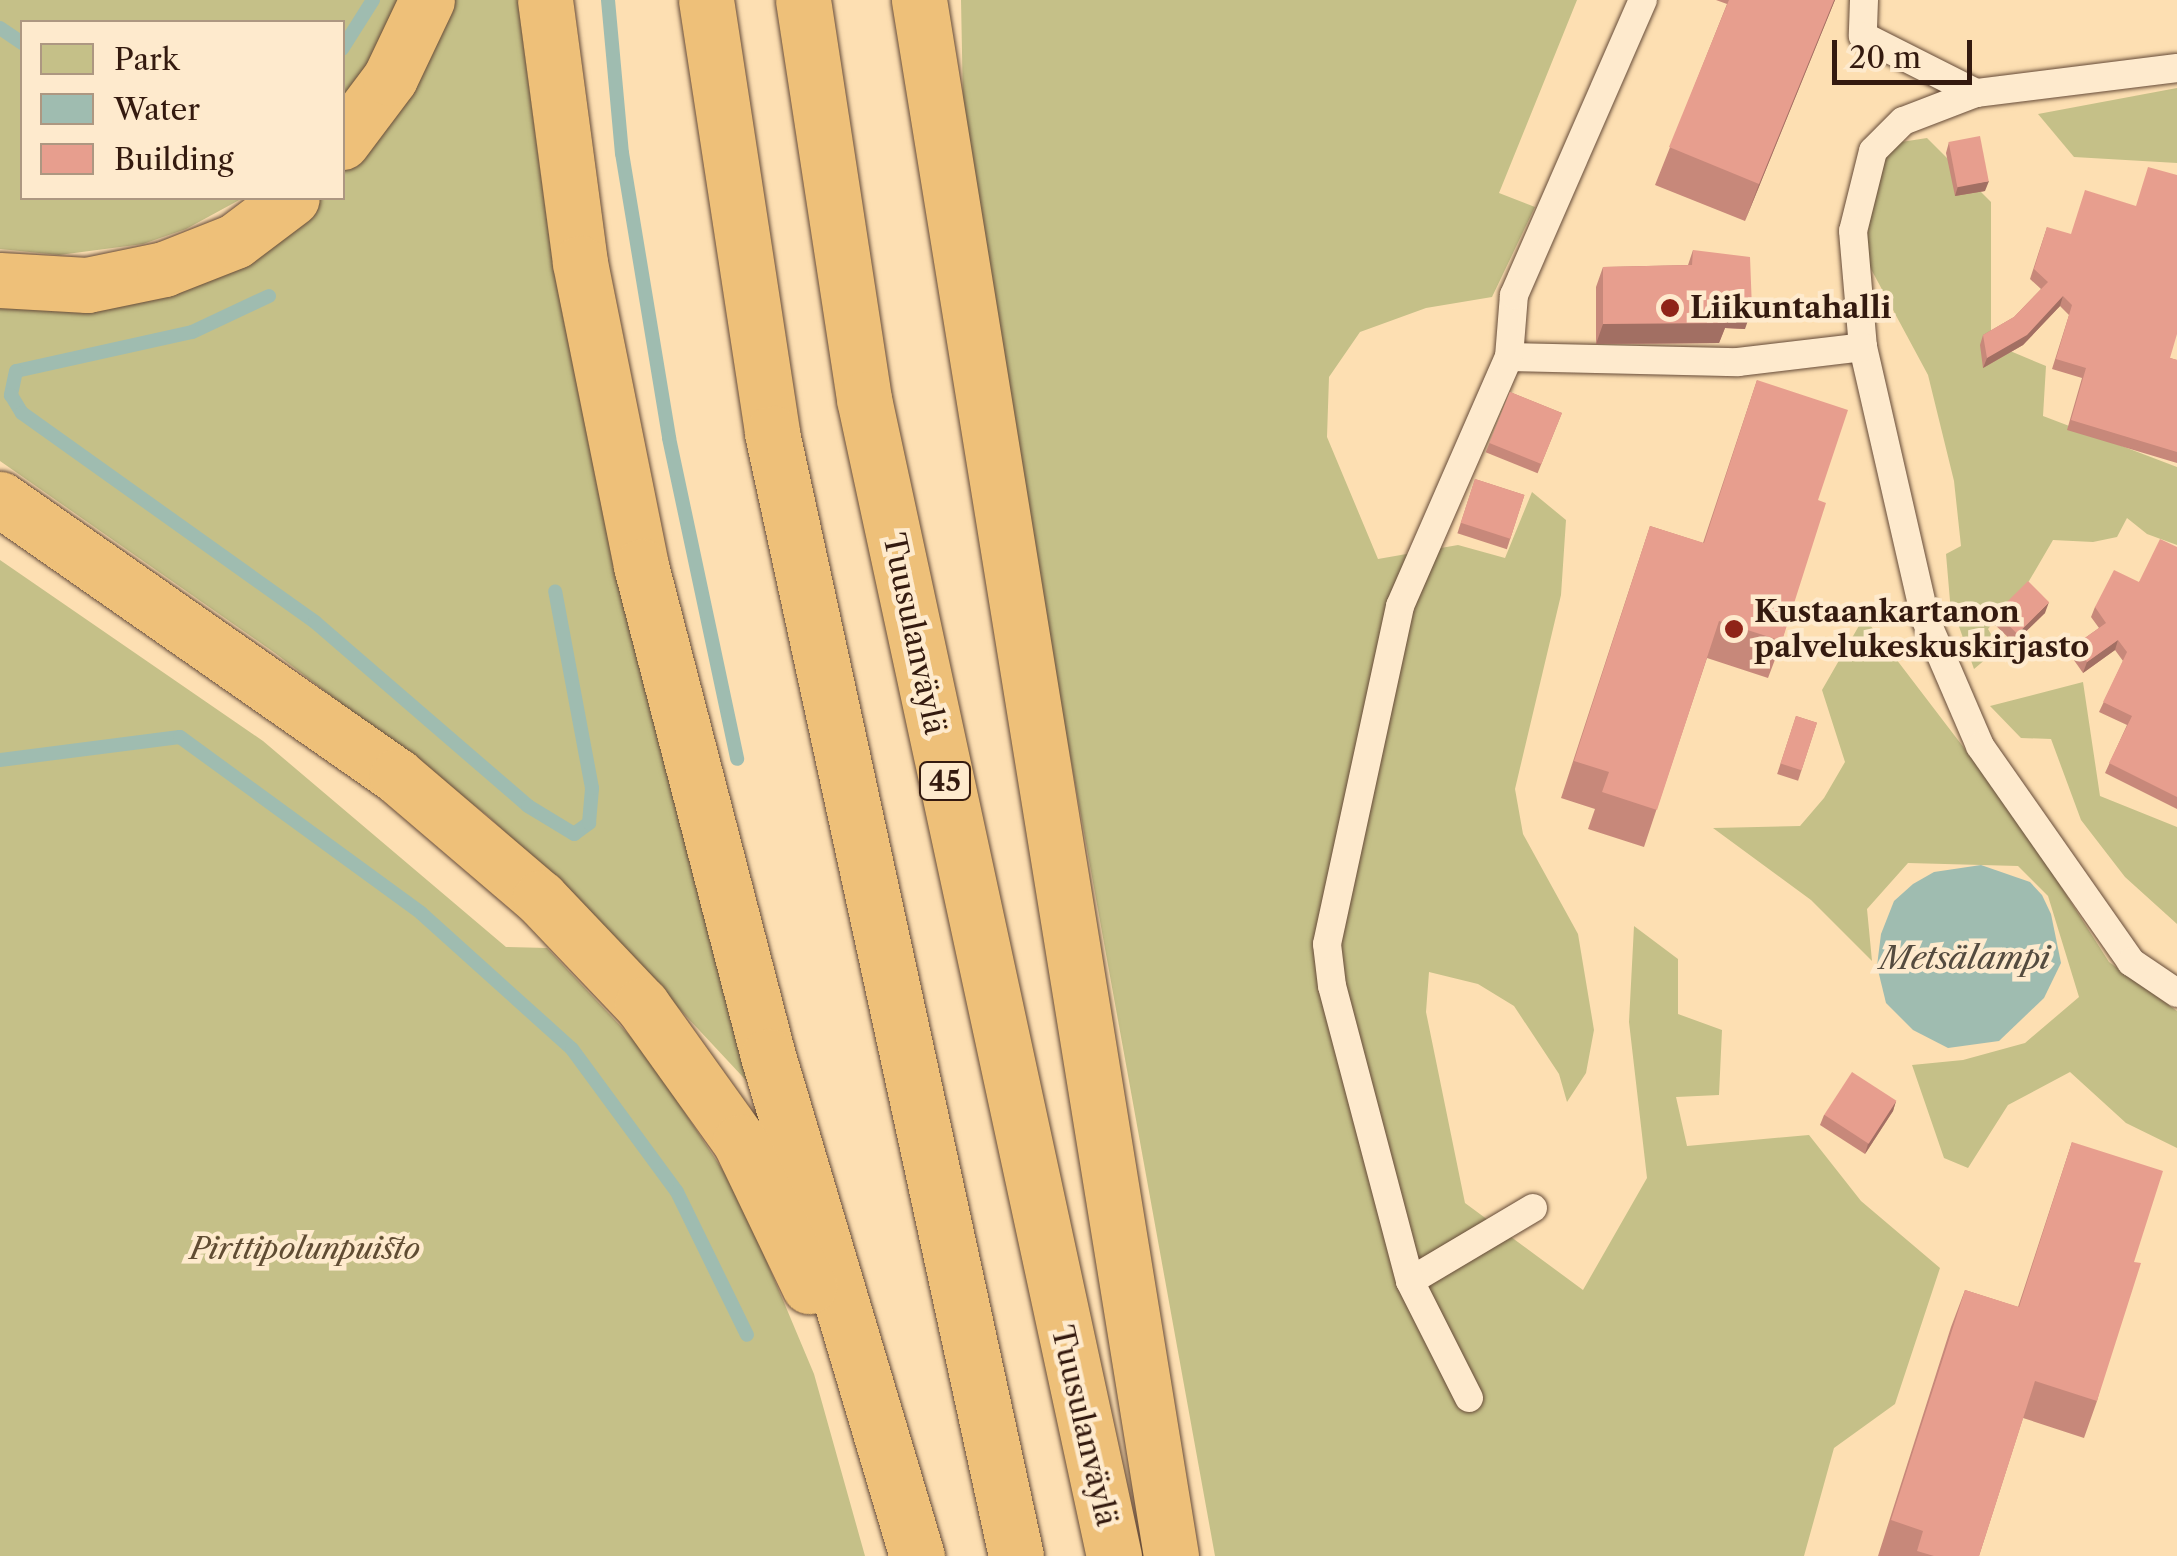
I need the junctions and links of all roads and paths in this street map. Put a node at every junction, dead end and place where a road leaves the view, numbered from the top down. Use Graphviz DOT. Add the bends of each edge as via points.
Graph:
graph roads {
  1 [pos="427,0"];
  2 [pos="544,0"];
  3 [pos="706,0"];
  4 [pos="802,0"];
  5 [pos="1643,0"];
  6 [pos="1864,0"];
  7 [pos="923,14"];
  8 [pos="2177,68"];
  9 [pos="1976,93"];
  10 [pos="345,138"];
  11 [pos="289,200"];
  12 [pos="0,280"];
  13 [pos="1863,347"];
  14 [pos="1509,357"];
  15 [pos="0,498"];
  16 [pos="2177,994"];
  17 [pos="1533,1208"];
  18 [pos="1410,1281"];
  19 [pos="1469,1398"];
  20 [pos="902,1500"];
  21 [pos="917,1556"];
  22 [pos="1016,1556"];
  23 [pos="1114,1556"];
  24 [pos="1171,1556"];
  1 -- 10 [label="highway" via="390,78"];
  2 -- 20 [label="highway" via="580,263 640,566 768,1056"];
  3 -- 22 [label="highway" via="772,433"];
  4 -- 23 [label="highway, Tuusulanväylä / 45" via="864,398"];
  5 -- 14 [label="lane" via="1514,295"];
  6 -- 9 [label="lane" via="1863,36"];
  7 -- 24 [label="highway"];
  8 -- 9 [label="lane"];
  9 -- 13 [label="lane" via="1903,121 1873,151 1853,231"];
  11 -- 12 [label="highway" via="235,241 164,269 87,285"];
  13 -- 14 [label="lane" via="1738,362"];
  13 -- 16 [label="lane" via="1925,618 1980,746 2131,962"];
  14 -- 18 [label="lane" via="1400,606 1327,944 1332,986"];
  15 -- 20 [label="highway" via="397,776 540,898 642,1006 740,1142"];
  17 -- 18 [label="lane"];
  18 -- 19 [label="lane"];
  20 -- 21 [label="highway"];
}
